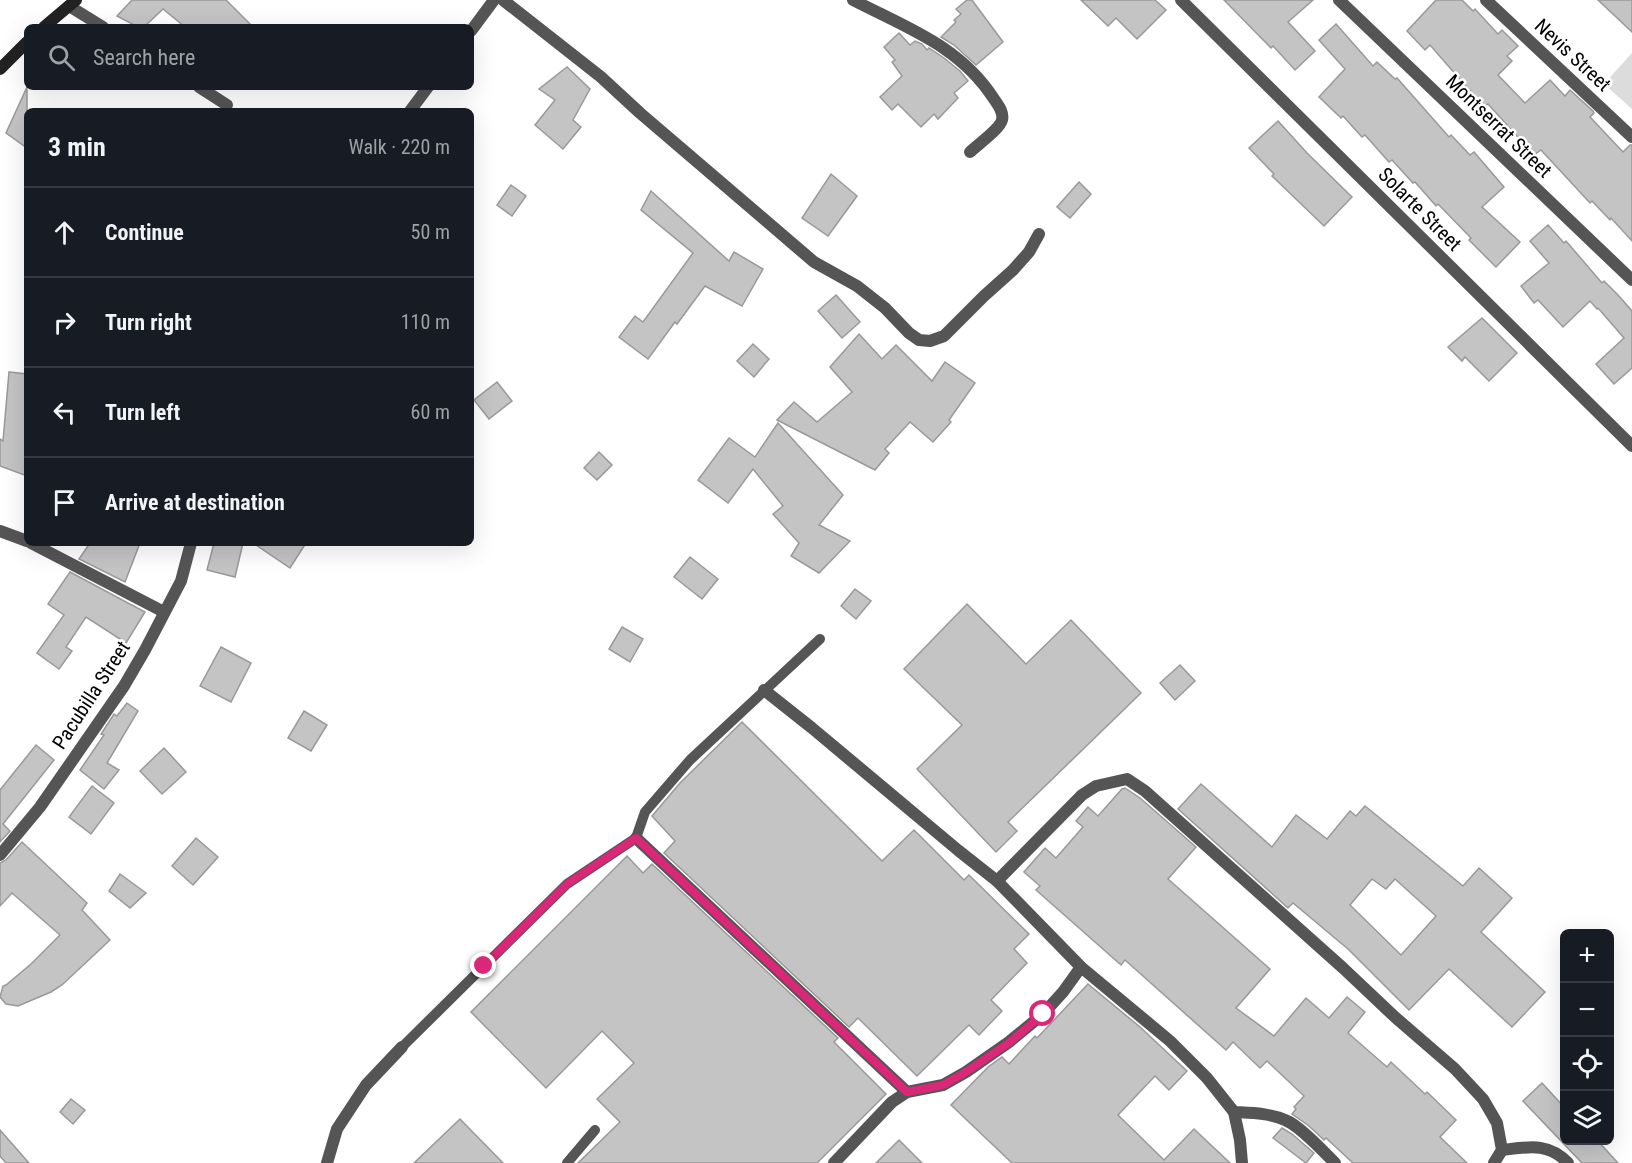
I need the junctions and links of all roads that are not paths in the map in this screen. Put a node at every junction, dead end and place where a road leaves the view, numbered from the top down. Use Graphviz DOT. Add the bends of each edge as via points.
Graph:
graph roads {
  1 [pos="494,0"];
  2 [pos="503,0"];
  3 [pos="853,0"];
  4 [pos="1181,0"];
  5 [pos="1339,0"];
  6 [pos="1486,0"];
  7 [pos="73,3"];
  8 [pos="48,24"];
  9 [pos="98,24"];
  10 [pos="474,27"];
  11 [pos="24,45"];
  12 [pos="0,69"];
  13 [pos="204,90"];
  14 [pos="426,90"];
  15 [pos="227,105"];
  16 [pos="412,108"];
  17 [pos="1632,138"];
  18 [pos="970,152"];
  19 [pos="1039,234"];
  20 [pos="1632,280"];
  21 [pos="1632,446"];
  22 [pos="0,531"];
  23 [pos="24,540"];
  24 [pos="37,546"];
  25 [pos="190,546"];
  26 [pos="164,612"];
  27 [pos="820,639"];
  28 [pos="764,690"];
  29 [pos="636,838"];
  30 [pos="0,855"];
  31 [pos="997,881"];
  32 [pos="1081,967"];
  33 [pos="402,1047"];
  34 [pos="907,1092"];
  35 [pos="1234,1112"];
  36 [pos="595,1130"];
  37 [pos="1502,1150"];
  38 [pos="327,1163"];
  39 [pos="567,1163"];
  40 [pos="834,1163"];
  41 [pos="1242,1163"];
  42 [pos="1335,1163"];
  43 [pos="1494,1163"];
  44 [pos="1568,1163"];
  1 -- 10 [label="street"];
  2 -- 19 [label="street" via="601,77 814,262 865,292 919,340 944,336 1013,270"];
  3 -- 18 [label="street" via="937,43 957,56 984,84 1002,111 1002,120"];
  4 -- 21 [label="street, Solarte Street"];
  5 -- 20 [label="street, Montserrat Street"];
  6 -- 17 [label="street, Nevis Street"];
  7 -- 8 [label="main road"];
  7 -- 9 [label="street"];
  11 -- 12 [label="main road"];
  13 -- 15 [label="street"];
  14 -- 16 [label="street"];
  22 -- 23 [label="street"];
  24 -- 26 [label="street"];
  25 -- 26 [label="street, Pacubilla Street" via="181,581"];
  26 -- 30 [label="street, Pacubilla Street" via="124,686 40,807"];
  27 -- 28 [label="lane"];
  28 -- 29 [label="lane" via="690,760 645,812"];
  28 -- 31 [label="street"];
  29 -- 33 [label="lane" via="567,884"];
  29 -- 34 [label="street"];
  31 -- 32 [label="street"];
  31 -- 37 [label="street" via="1082,795 1096,786 1127,779 1455,1069 1484,1099 1497,1123"];
  32 -- 34 [label="street" via="1043,1014 1010,1042 943,1085"];
  32 -- 35 [label="street" via="1170,1041"];
  33 -- 38 [label="street" via="366,1085 337,1129"];
  34 -- 40 [label="street" via="892,1102"];
  35 -- 41 [label="street"];
  35 -- 42 [label="street" via="1287,1120"];
  36 -- 39 [label="lane"];
  37 -- 43 [label="street"];
  37 -- 44 [label="street" via="1540,1146"];
}
